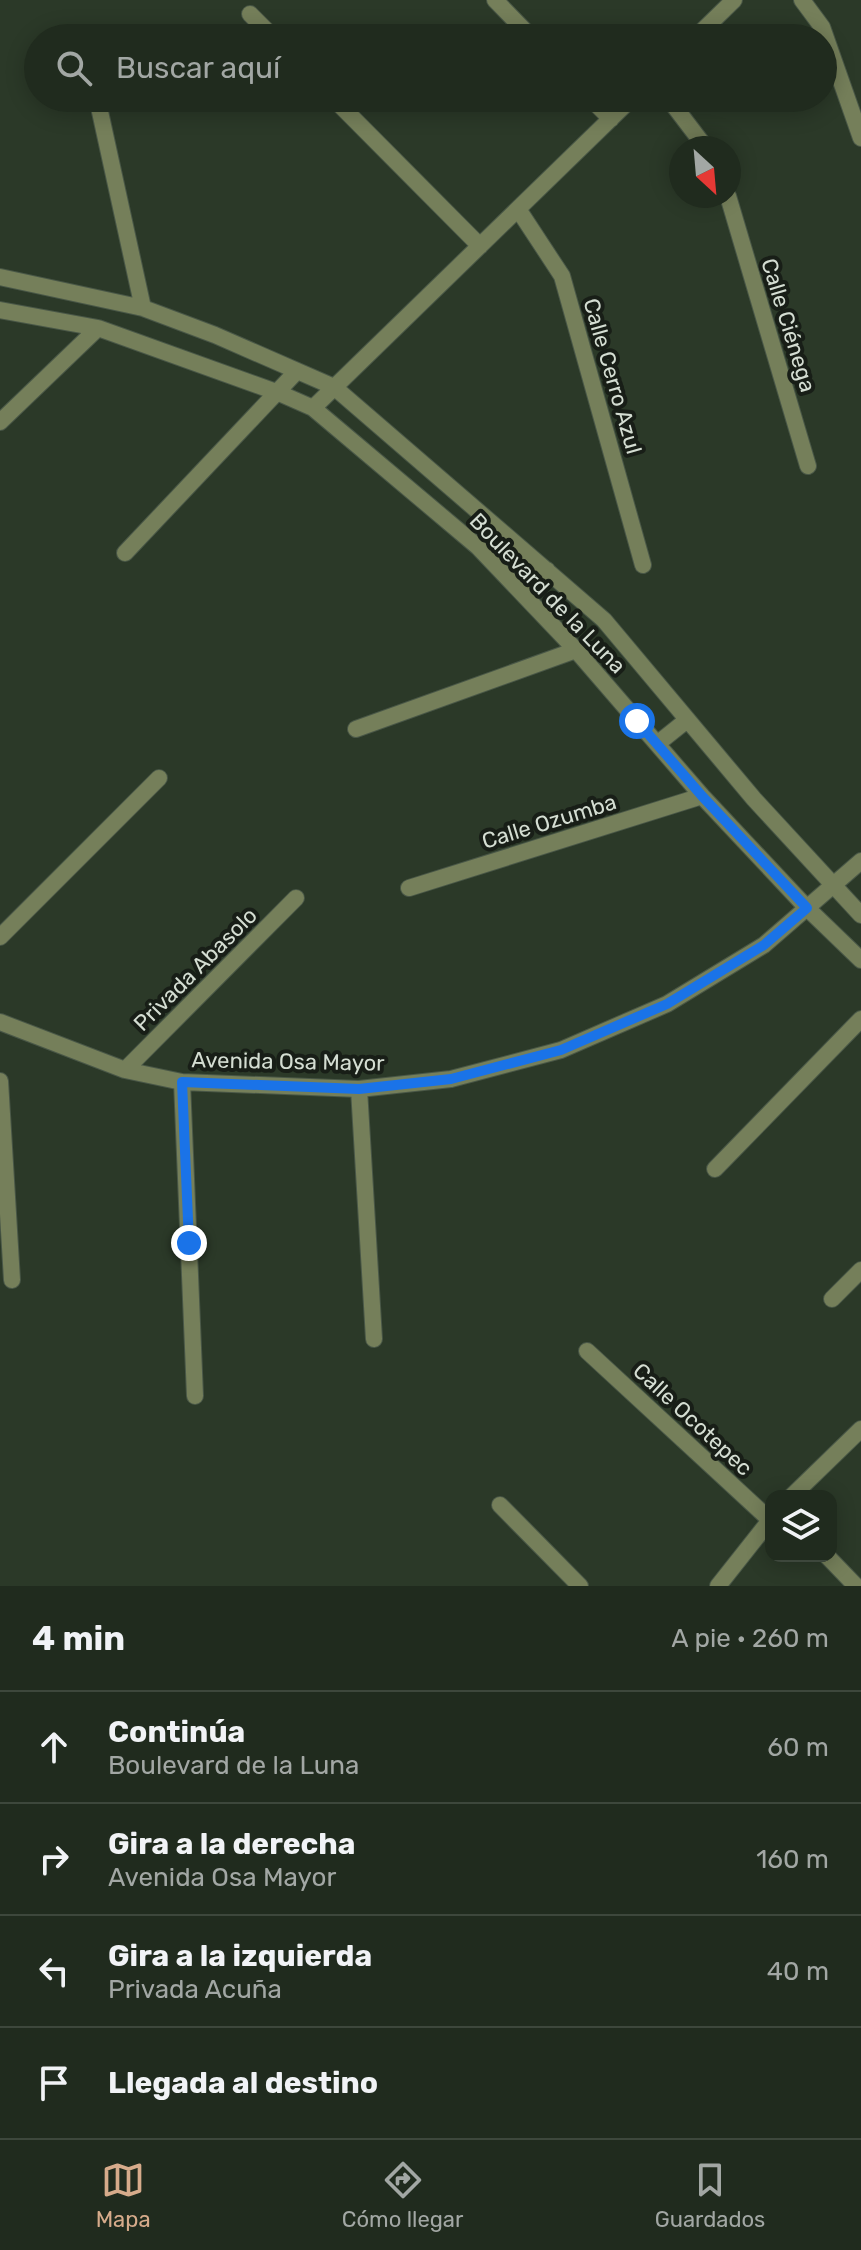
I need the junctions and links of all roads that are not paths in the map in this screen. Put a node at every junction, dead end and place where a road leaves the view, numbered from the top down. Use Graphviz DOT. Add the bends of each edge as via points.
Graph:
graph roads {
  1 [pos="495,0"];
  2 [pos="734,0"];
  3 [pos="802,0"];
  4 [pos="250,14"];
  5 [pos="260,24"];
  6 [pos="518,24"];
  7 [pos="709,24"];
  8 [pos="820,24"];
  9 [pos="837,70"];
  10 [pos="100,112"];
  11 [pos="347,112"];
  12 [pos="604,112"];
  13 [pos="618,112"];
  14 [pos="679,112"];
  15 [pos="611,119"];
  16 [pos="697,136"];
  17 [pos="861,138"];
  18 [pos="732,208"];
  19 [pos="518,209"];
  20 [pos="480,246"];
  21 [pos="0,277"];
  22 [pos="143,308"];
  23 [pos="0,310"];
  24 [pos="98,328"];
  25 [pos="297,371"];
  26 [pos="334,387"];
  27 [pos="279,393"];
  28 [pos="313,408"];
  29 [pos="0,422"];
  30 [pos="808,466"];
  31 [pos="125,553"];
  32 [pos="643,565"];
  33 [pos="547,570"];
  34 [pos="522,593"];
  35 [pos="576,650"];
  36 [pos="687,720"];
  37 [pos="356,729"];
  38 [pos="657,744"];
  39 [pos="159,778"];
  40 [pos="702,796"];
  41 [pos="861,861"];
  42 [pos="832,886"];
  43 [pos="409,888"];
  44 [pos="296,898"];
  45 [pos="807,908"];
  46 [pos="861,915"];
  47 [pos="0,937"];
  48 [pos="861,960"];
  49 [pos="861,1019"];
  50 [pos="0,1022"];
  51 [pos="125,1070"];
  52 [pos="0,1081"];
  53 [pos="182,1082"];
  54 [pos="359,1089"];
  55 [pos="715,1169"];
  56 [pos="861,1270"];
  57 [pos="12,1280"];
  58 [pos="832,1299"];
  59 [pos="374,1339"];
  60 [pos="587,1351"];
  61 [pos="195,1396"];
  62 [pos="861,1429"];
  63 [pos="798,1490"];
  64 [pos="500,1505"];
  65 [pos="765,1514"];
  66 [pos="765,1527"];
  67 [pos="833,1562"];
  68 [pos="580,1586"];
  69 [pos="718,1586"];
  70 [pos="856,1586"];
  1 -- 6 [label="street"];
  2 -- 7 [label="street"];
  3 -- 8 [label="street"];
  4 -- 5 [label="street"];
  9 -- 17 [label="street"];
  10 -- 22 [label="street"];
  11 -- 20 [label="street"];
  12 -- 15 [label="street"];
  13 -- 15 [label="street"];
  14 -- 16 [label="street"];
  15 -- 19 [label="street"];
  18 -- 30 [label="street, Calle Ciénega"];
  19 -- 20 [label="street"];
  19 -- 32 [label="street, Calle Cerro Azul" via="562,276"];
  20 -- 26 [label="street"];
  21 -- 22 [label="street, Boulevard de la Luna"];
  22 -- 25 [label="street, Boulevard de la Luna"];
  23 -- 24 [label="street, Boulevard de la Luna"];
  24 -- 27 [label="street, Boulevard de la Luna"];
  24 -- 29 [label="street"];
  25 -- 26 [label="street, Boulevard de la Luna"];
  25 -- 27 [label="street"];
  26 -- 28 [label="street"];
  26 -- 33 [label="street, Boulevard de la Luna"];
  27 -- 28 [label="street, Boulevard de la Luna"];
  27 -- 31 [label="street"];
  28 -- 34 [label="street, Boulevard de la Luna" via="478,547"];
  33 -- 34 [label="street"];
  33 -- 36 [label="street, Boulevard de la Luna" via="604,620"];
  34 -- 35 [label="street, Boulevard de la Luna"];
  35 -- 37 [label="street"];
  35 -- 38 [label="street, Boulevard de la Luna"];
  36 -- 38 [label="street"];
  36 -- 42 [label="street, Boulevard de la Luna"];
  38 -- 40 [label="street, Boulevard de la Luna"];
  39 -- 47 [label="street"];
  40 -- 43 [label="street, Calle Ozumba"];
  40 -- 45 [label="street, Boulevard de la Luna"];
  41 -- 42 [label="street, Avenida Osa Mayor"];
  42 -- 45 [label="street, Avenida Osa Mayor"];
  42 -- 46 [label="street, Boulevard de la Luna"];
  44 -- 51 [label="street, Privada Abasolo"];
  45 -- 48 [label="street, Boulevard de la Luna"];
  45 -- 54 [label="street, Avenida Osa Mayor" via="764,945 667,1004 561,1050 451,1079"];
  49 -- 55 [label="street"];
  50 -- 51 [label="street, Avenida Osa Mayor"];
  51 -- 53 [label="street, Avenida Osa Mayor"];
  52 -- 57 [label="street"];
  53 -- 54 [label="street, Avenida Osa Mayor"];
  53 -- 61 [label="street"];
  54 -- 59 [label="street"];
  56 -- 58 [label="street"];
  60 -- 65 [label="street, Calle Ocotepec"];
  62 -- 63 [label="street"];
  64 -- 68 [label="street"];
  66 -- 69 [label="street"];
  67 -- 70 [label="street"];
}
